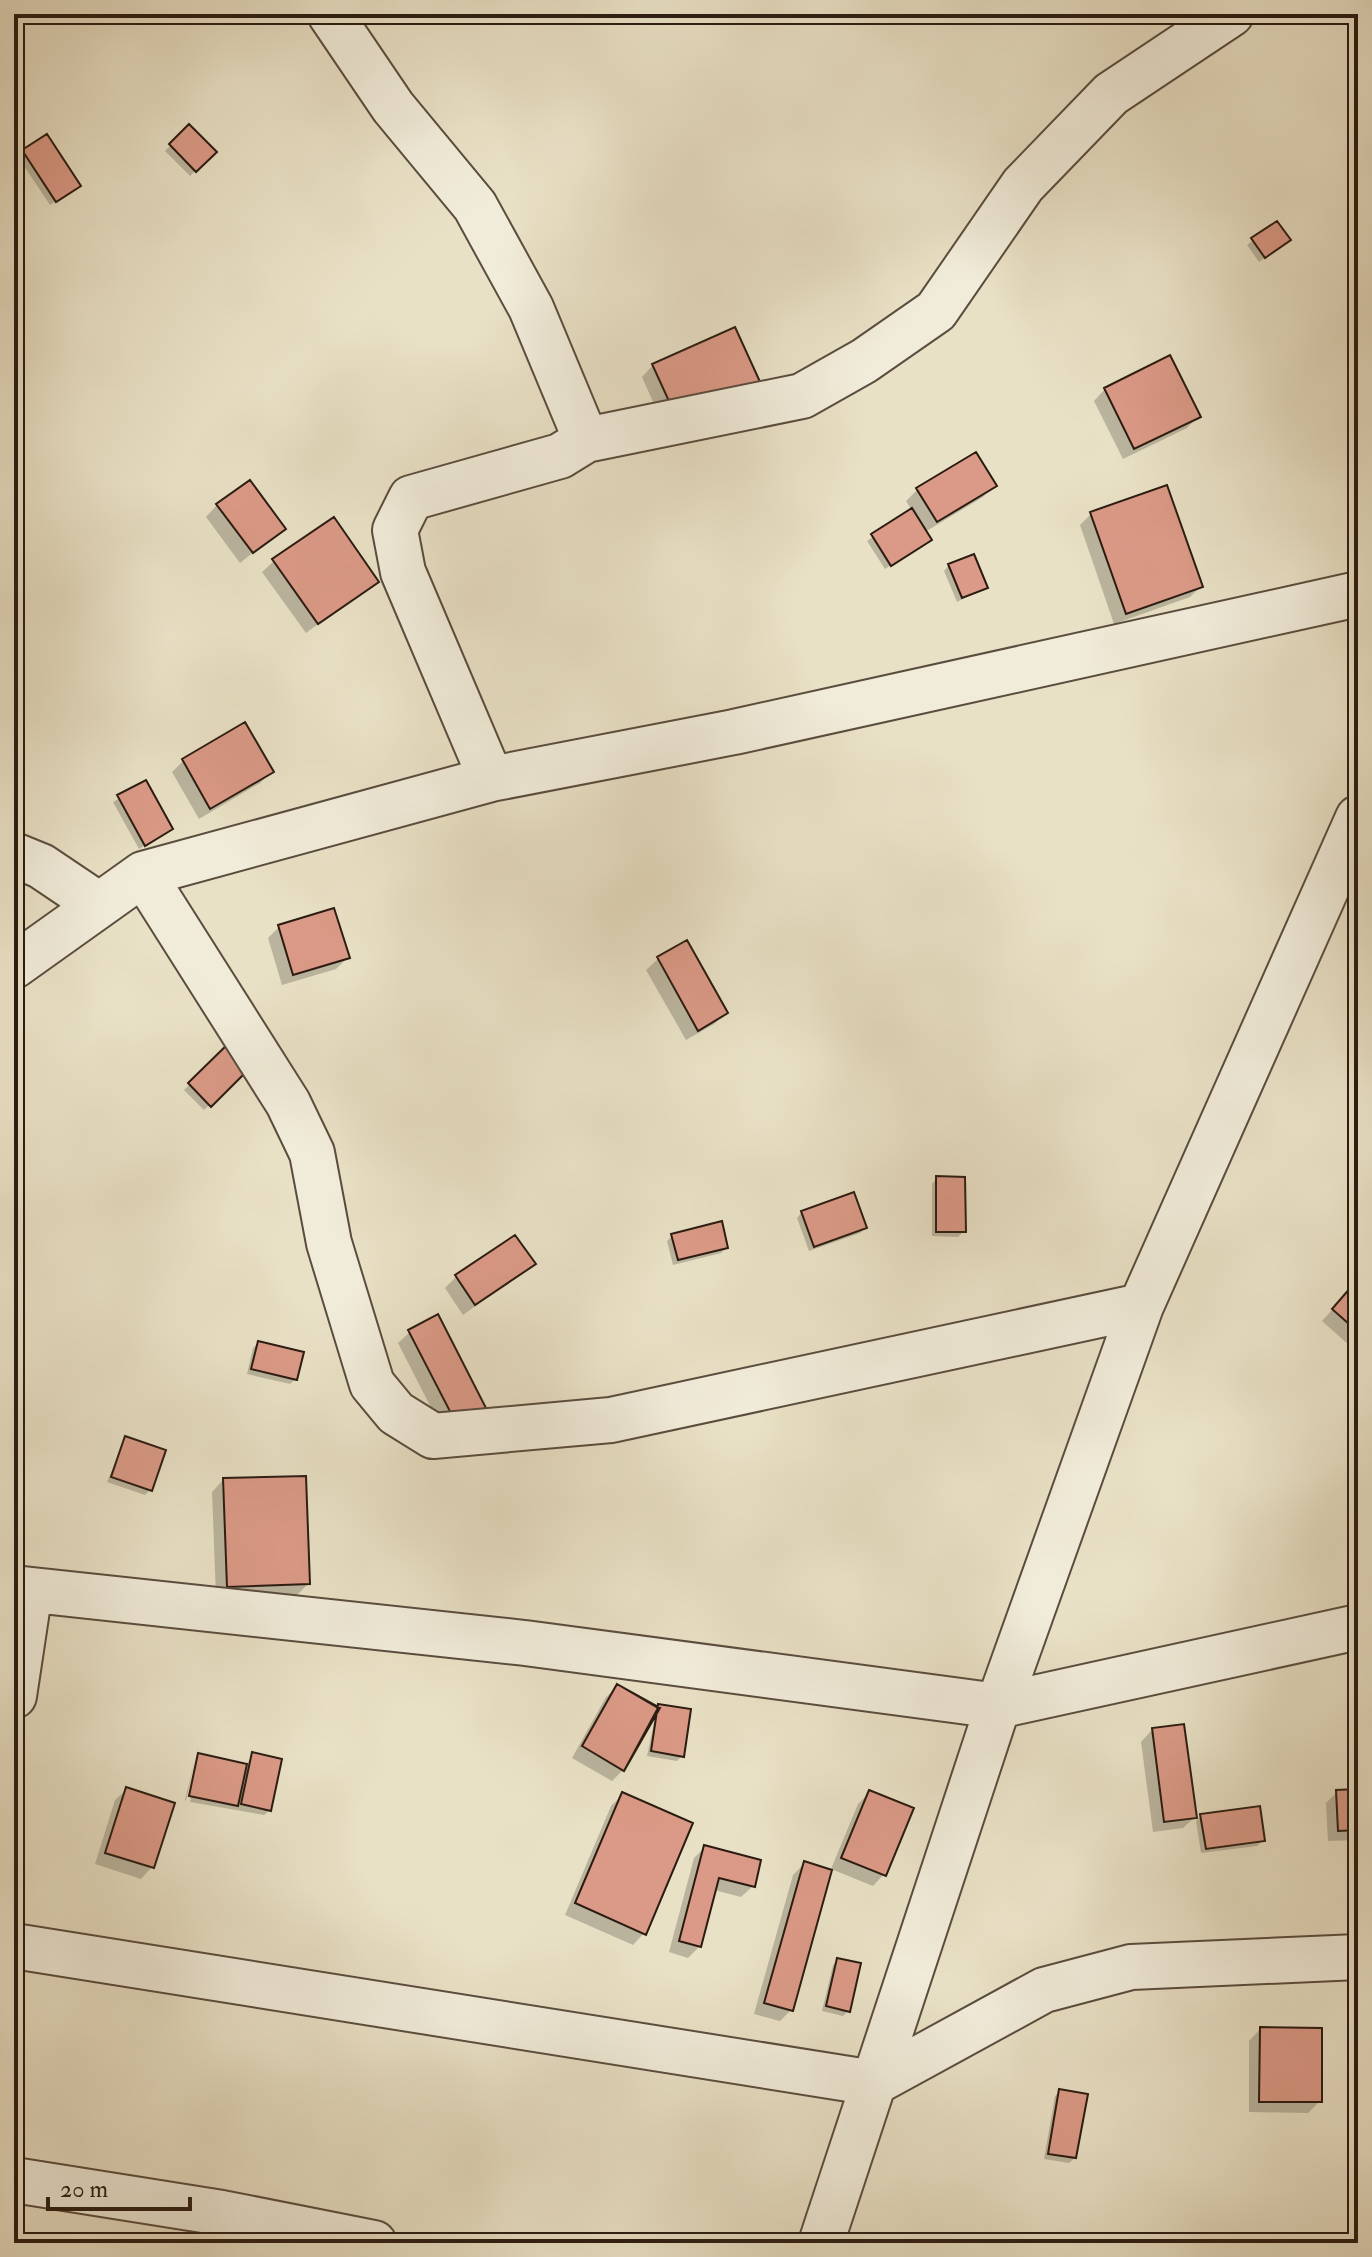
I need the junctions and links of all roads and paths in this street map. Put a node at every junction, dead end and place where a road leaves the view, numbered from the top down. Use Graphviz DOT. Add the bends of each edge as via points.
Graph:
graph roads {
  1 [pos="330,14"];
  2 [pos="1231,14"];
  3 [pos="586,440"];
  4 [pos="1358,594"];
  5 [pos="491,779"];
  6 [pos="1358,818"];
  7 [pos="14,855"];
  8 [pos="143,874"];
  9 [pos="99,905"];
  10 [pos="14,966"];
  11 [pos="1141,1306"];
  12 [pos="22,1589"];
  13 [pos="1358,1627"];
  14 [pos="14,1696"];
  15 [pos="998,1706"];
  16 [pos="14,1946"];
  17 [pos="1358,1957"];
  18 [pos="874,2083"];
  19 [pos="14,2180"];
  20 [pos="374,2243"];
  21 [pos="821,2243"];
  1 -- 3 [label="street" via="393,107 475,206 531,308"];
  2 -- 3 [label="street" via="1111,94 1023,185 936,311 864,361 802,396"];
  3 -- 5 [label="street" via="560,456 411,498 395,530 403,572"];
  4 -- 5 [label="street" via="734,732"];
  5 -- 8 [label="street"];
  6 -- 11 [label="street"];
  7 -- 9 [label="street" via="41,866"];
  8 -- 9 [label="street"];
  8 -- 11 [label="street" via="288,1103 312,1153 329,1243 372,1384 396,1413 433,1436 611,1420"];
  9 -- 10 [label="street"];
  11 -- 15 [label="street"];
  12 -- 14 [label="street"];
  12 -- 15 [label="street" via="525,1643"];
  13 -- 15 [label="street"];
  15 -- 18 [label="street"];
  16 -- 18 [label="street"];
  17 -- 18 [label="street" via="1131,1967 1044,1990"];
  18 -- 21 [label="street"];
  19 -- 20 [label="street"];
}
